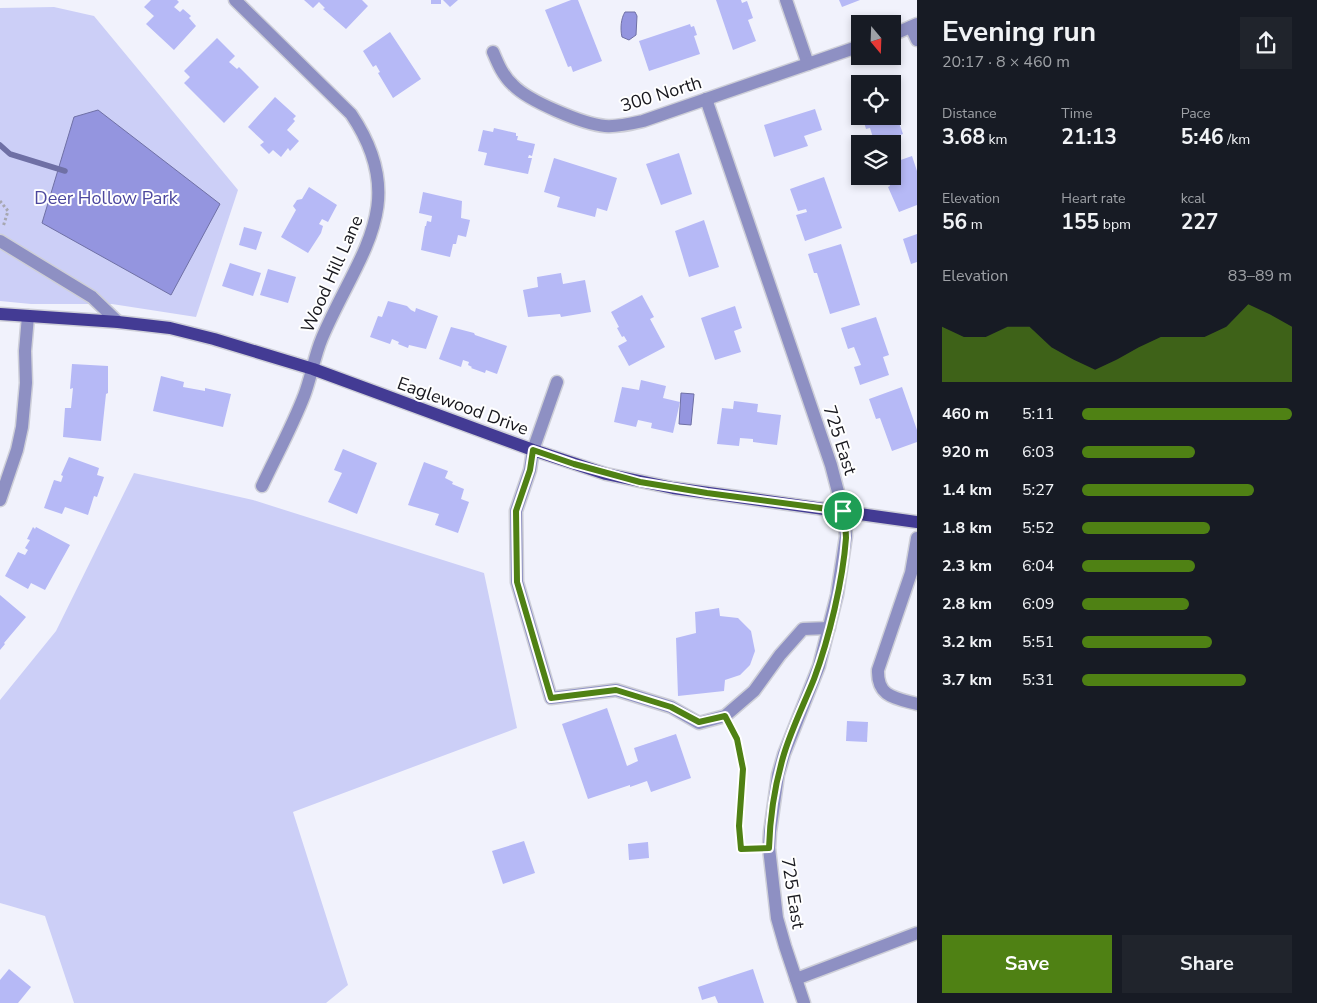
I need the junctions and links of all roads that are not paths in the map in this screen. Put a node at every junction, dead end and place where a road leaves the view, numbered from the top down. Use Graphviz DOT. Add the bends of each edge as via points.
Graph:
graph roads {
  1 [pos="235,0"];
  2 [pos="786,0"];
  3 [pos="914,25"];
  4 [pos="901,31"];
  5 [pos="917,40"];
  6 [pos="851,49"];
  7 [pos="493,52"];
  8 [pos="808,64"];
  9 [pos="706,99"];
  10 [pos="1,235"];
  11 [pos="0,314"];
  12 [pos="28,316"];
  13 [pos="118,322"];
  14 [pos="312,369"];
  15 [pos="557,382"];
  16 [pos="533,450"];
  17 [pos="262,486"];
  18 [pos="0,500"];
  19 [pos="843,511"];
  20 [pos="917,522"];
  21 [pos="917,538"];
  22 [pos="829,628"];
  23 [pos="917,704"];
  24 [pos="917,933"];
  25 [pos="796,979"];
  26 [pos="804,1003"];
  1 -- 14 [label="street, Wood Hill Lane" via="351,114 374,160 379,193 375,225 321,340"];
  2 -- 8 [label="street"];
  3 -- 4 [label="street"];
  3 -- 5 [label="street"];
  6 -- 8 [label="street, 300 North"];
  7 -- 9 [label="street, 300 North" via="507,79 521,93 575,118 603,126 630,125"];
  8 -- 9 [label="street, 300 North"];
  9 -- 19 [label="street, 725 East" via="831,465"];
  10 -- 13 [label="street" via="92,297"];
  11 -- 12 [label="main road, Eaglewood Drive"];
  12 -- 13 [label="main road, Eaglewood Drive"];
  12 -- 18 [label="street" via="22,427"];
  13 -- 14 [label="main road, Eaglewood Drive" via="170,328"];
  14 -- 16 [label="main road, Eaglewood Drive"];
  14 -- 17 [label="street, Wood Hill Lane" via="301,403"];
  15 -- 16 [label="street"];
  16 -- 19 [label="main road, Eaglewood Drive" via="640,482"];
  16 -- 22 [label="street" via="516,511 517,582 551,698 616,690 671,707 699,722 725,716 754,691 803,629"];
  19 -- 20 [label="main road, Eaglewood Drive"];
  19 -- 22 [label="street, 725 East" via="846,536"];
  21 -- 23 [label="street" via="911,573 878,670 881,688 887,694"];
  22 -- 25 [label="street, 725 East" via="818,666 791,732 772,813 769,848 774,897 784,946"];
  24 -- 25 [label="street"];
  25 -- 26 [label="street, 725 East"];
}
